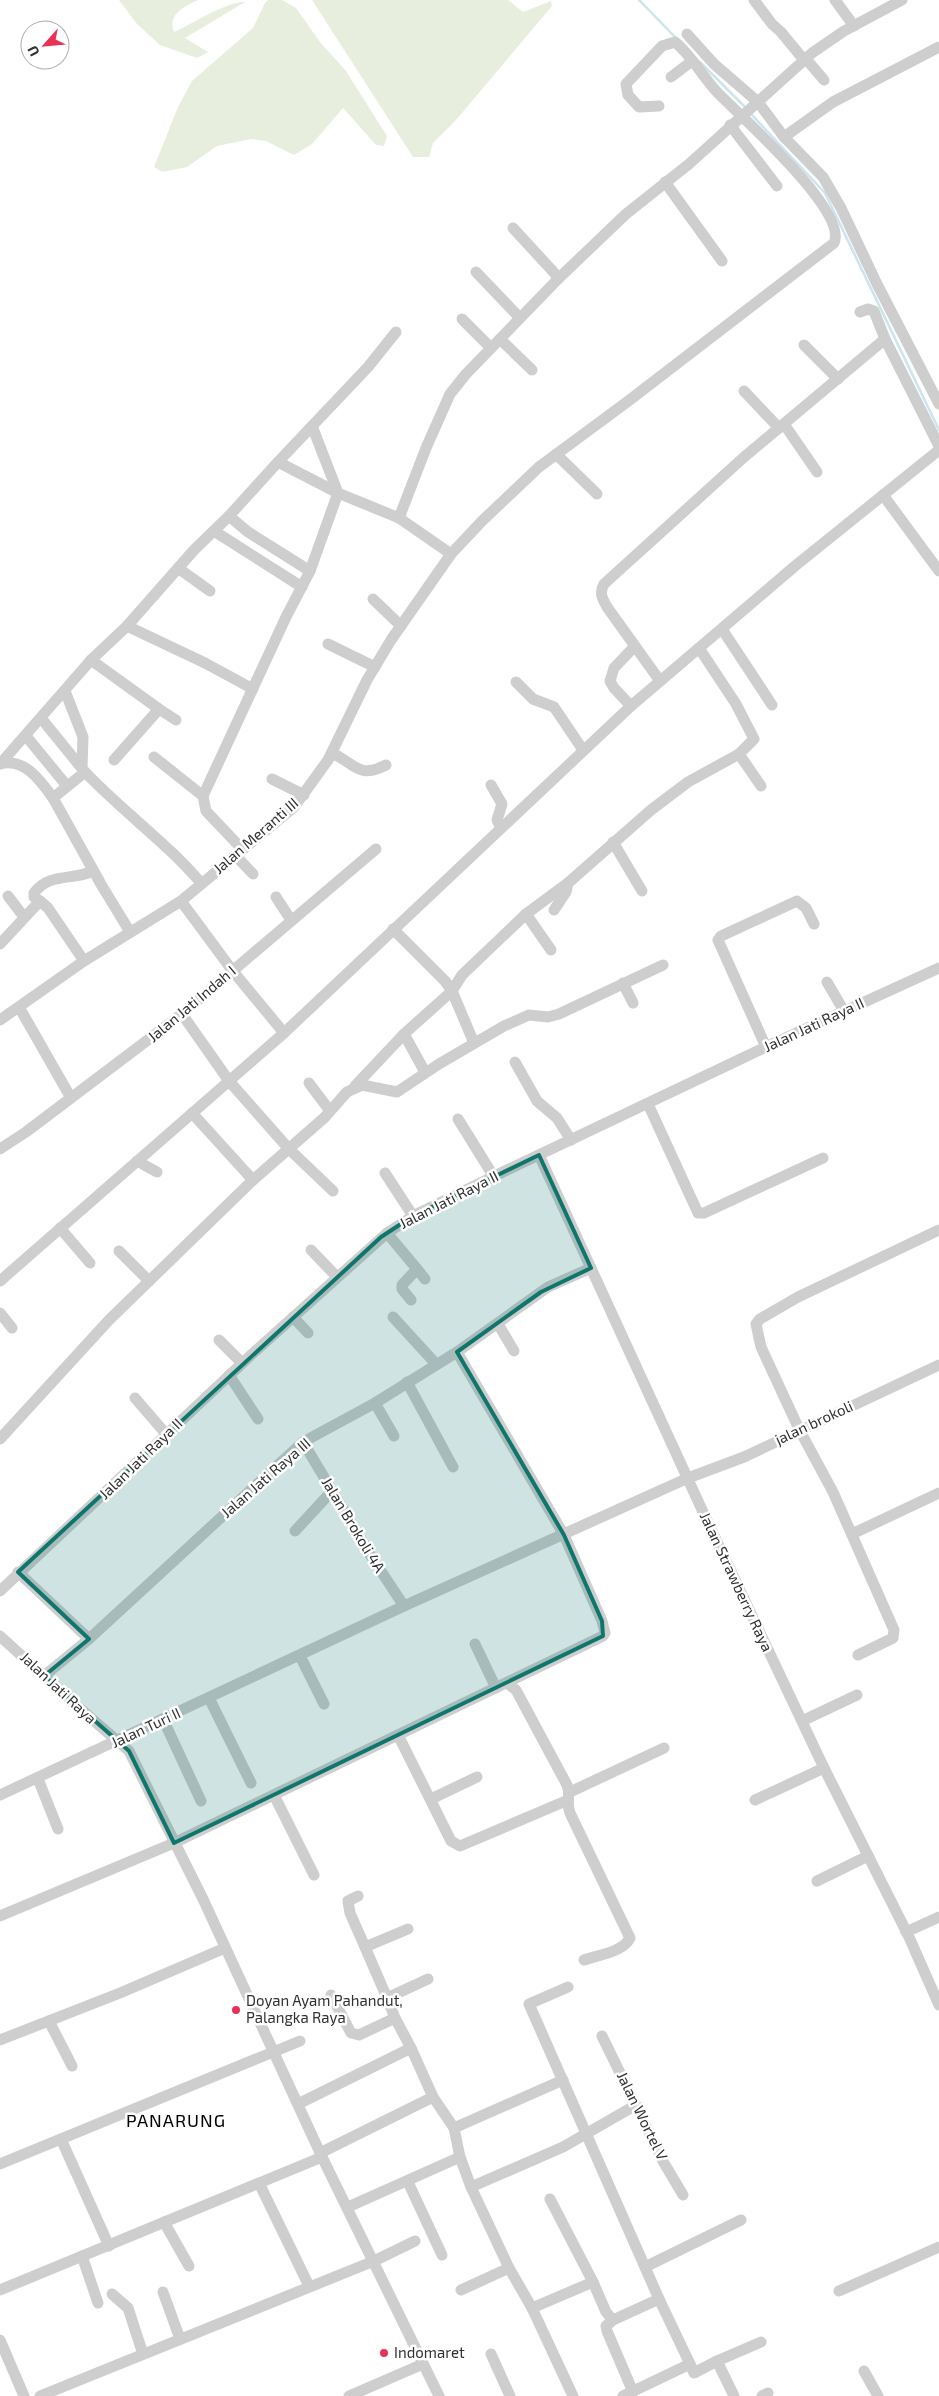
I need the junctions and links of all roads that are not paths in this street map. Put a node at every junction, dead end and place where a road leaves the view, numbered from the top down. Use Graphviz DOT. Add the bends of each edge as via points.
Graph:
graph roads {
  1 [pos="754,0"];
  2 [pos="835,0"];
  3 [pos="902,0"];
  4 [pos="854,26"];
  5 [pos="687,34"];
  6 [pos="939,47"];
  7 [pos="805,59"];
  8 [pos="692,61"];
  9 [pos="671,77"];
  10 [pos="824,80"];
  11 [pos="659,106"];
  12 [pos="749,109"];
  13 [pos="730,125"];
  14 [pos="784,137"];
  15 [pos="790,166"];
  16 [pos="665,182"];
  17 [pos="513,228"];
  18 [pos="722,261"];
  19 [pos="476,272"];
  20 [pos="558,278"];
  21 [pos="860,312"];
  22 [pos="520,318"];
  23 [pos="462,319"];
  24 [pos="396,332"];
  25 [pos="500,339"];
  26 [pos="886,339"];
  27 [pos="804,345"];
  28 [pos="491,348"];
  29 [pos="532,370"];
  30 [pos="838,379"];
  31 [pos="934,386"];
  32 [pos="744,391"];
  33 [pos="939,404"];
  34 [pos="312,426"];
  35 [pos="782,426"];
  36 [pos="939,448"];
  37 [pos="556,454"];
  38 [pos="278,462"];
  39 [pos="816,472"];
  40 [pos="338,493"];
  41 [pos="597,494"];
  42 [pos="883,495"];
  43 [pos="229,516"];
  44 [pos="399,518"];
  45 [pos="214,531"];
  46 [pos="451,554"];
  47 [pos="178,568"];
  48 [pos="310,571"];
  49 [pos="939,571"];
  50 [pos="302,587"];
  51 [pos="210,592"];
  52 [pos="373,599"];
  53 [pos="127,626"];
  54 [pos="401,626"];
  55 [pos="722,629"];
  56 [pos="328,644"];
  57 [pos="635,646"];
  58 [pos="699,648"];
  59 [pos="91,660"];
  60 [pos="375,667"];
  61 [pos="660,681"];
  62 [pos="516,682"];
  63 [pos="252,688"];
  64 [pos="65,690"];
  65 [pos="772,705"];
  66 [pos="631,706"];
  67 [pos="159,709"];
  68 [pos="41,718"];
  69 [pos="176,720"];
  70 [pos="26,736"];
  71 [pos="583,750"];
  72 [pos="332,753"];
  73 [pos="739,754"];
  74 [pos="154,757"];
  75 [pos="114,760"];
  76 [pos="0,764"];
  77 [pos="386,765"];
  78 [pos="83,770"];
  79 [pos="272,779"];
  80 [pos="68,786"];
  81 [pos="491,786"];
  82 [pos="762,786"];
  83 [pos="304,795"];
  84 [pos="202,796"];
  85 [pos="53,798"];
  86 [pos="501,828"];
  87 [pos="613,842"];
  88 [pos="376,850"];
  89 [pos="240,853"];
  90 [pos="93,871"];
  91 [pos="253,874"];
  92 [pos="201,883"];
  93 [pos="568,884"];
  94 [pos="642,891"];
  95 [pos="8,896"];
  96 [pos="276,897"];
  97 [pos="40,902"];
  98 [pos="181,902"];
  99 [pos="554,910"];
  100 [pos="526,914"];
  101 [pos="24,917"];
  102 [pos="291,920"];
  103 [pos="814,924"];
  104 [pos="393,929"];
  105 [pos="130,932"];
  106 [pos="0,944"];
  107 [pos="551,950"];
  108 [pos="84,961"];
  109 [pos="663,965"];
  110 [pos="939,968"];
  111 [pos="232,970"];
  112 [pos="827,982"];
  113 [pos="623,983"];
  114 [pos="452,991"];
  115 [pos="633,1003"];
  116 [pos="18,1007"];
  117 [pos="844,1011"];
  118 [pos="182,1014"];
  119 [pos="0,1020"];
  120 [pos="284,1032"];
  121 [pos="404,1034"];
  122 [pos="474,1042"];
  123 [pos="766,1047"];
  124 [pos="515,1062"];
  125 [pos="425,1072"];
  126 [pos="229,1081"];
  127 [pos="308,1083"];
  128 [pos="355,1086"];
  129 [pos="71,1098"];
  130 [pos="648,1104"];
  131 [pos="330,1111"];
  132 [pos="192,1113"];
  133 [pos="458,1119"];
  134 [pos="571,1140"];
  135 [pos="0,1149"];
  136 [pos="289,1149"];
  137 [pos="539,1155"];
  138 [pos="823,1158"];
  139 [pos="137,1161"];
  140 [pos="157,1172"];
  141 [pos="385,1173"];
  142 [pos="494,1176"];
  143 [pos="253,1180"];
  144 [pos="333,1191"];
  145 [pos="413,1216"];
  146 [pos="60,1228"];
  147 [pos="939,1230"];
  148 [pos="386,1233"];
  149 [pos="119,1250"];
  150 [pos="311,1250"];
  151 [pos="90,1263"];
  152 [pos="590,1268"];
  153 [pos="417,1269"];
  154 [pos="337,1277"];
  155 [pos="425,1279"];
  156 [pos="0,1280"];
  157 [pos="149,1281"];
  158 [pos="411,1300"];
  159 [pos="0,1313"];
  160 [pos="293,1317"];
  161 [pos="392,1317"];
  162 [pos="498,1324"];
  163 [pos="12,1328"];
  164 [pos="308,1333"];
  165 [pos="219,1340"];
  166 [pos="514,1351"];
  167 [pos="457,1352"];
  168 [pos="242,1363"];
  169 [pos="436,1364"];
  170 [pos="939,1366"];
  171 [pos="229,1375"];
  172 [pos="407,1382"];
  173 [pos="135,1398"];
  174 [pos="375,1403"];
  175 [pos="258,1419"];
  176 [pos="799,1429"];
  177 [pos="166,1434"];
  178 [pos="394,1436"];
  179 [pos="0,1439"];
  180 [pos="303,1442"];
  181 [pos="453,1467"];
  182 [pos="688,1478"];
  183 [pos="332,1491"];
  184 [pos="939,1493"];
  185 [pos="295,1531"];
  186 [pos="852,1534"];
  187 [pos="564,1535"];
  188 [pos="18,1572"];
  189 [pos="0,1591"];
  190 [pos="404,1606"];
  191 [pos="0,1636"];
  192 [pos="89,1639"];
  193 [pos="475,1644"];
  194 [pos="858,1655"];
  195 [pos="296,1658"];
  196 [pos="44,1676"];
  197 [pos="508,1684"];
  198 [pos="496,1688"];
  199 [pos="857,1695"];
  200 [pos="209,1698"];
  201 [pos="324,1704"];
  202 [pos="163,1720"];
  203 [pos="802,1721"];
  204 [pos="398,1735"];
  205 [pos="117,1741"];
  206 [pos="664,1748"];
  207 [pos="824,1768"];
  208 [pos="477,1777"];
  209 [pos="38,1779"];
  210 [pos="251,1783"];
  211 [pos="0,1795"];
  212 [pos="274,1795"];
  213 [pos="569,1796"];
  214 [pos="431,1799"];
  215 [pos="755,1800"];
  216 [pos="201,1801"];
  217 [pos="58,1829"];
  218 [pos="174,1843"];
  219 [pos="868,1856"];
  220 [pos="314,1875"];
  221 [pos="817,1881"];
  222 [pos="358,1896"];
  223 [pos="0,1916"];
  224 [pos="939,1917"];
  225 [pos="408,1929"];
  226 [pos="906,1932"];
  227 [pos="365,1946"];
  228 [pos="225,1948"];
  229 [pos="584,1960"];
  230 [pos="428,1980"];
  231 [pos="568,1987"];
  232 [pos="331,1995"];
  233 [pos="387,1998"];
  234 [pos="939,2005"];
  235 [pos="395,2018"];
  236 [pos="49,2021"];
  237 [pos="602,2036"];
  238 [pos="0,2040"];
  239 [pos="300,2041"];
  240 [pos="411,2048"];
  241 [pos="274,2051"];
  242 [pos="72,2066"];
  243 [pos="563,2080"];
  244 [pos="433,2097"];
  245 [pos="298,2104"];
  246 [pos="636,2105"];
  247 [pos="454,2128"];
  248 [pos="587,2132"];
  249 [pos="61,2139"];
  250 [pos="321,2155"];
  251 [pos="460,2157"];
  252 [pos="0,2164"];
  253 [pos="408,2182"];
  254 [pos="259,2183"];
  255 [pos="471,2187"];
  256 [pos="683,2195"];
  257 [pos="550,2199"];
  258 [pos="348,2207"];
  259 [pos="741,2220"];
  260 [pos="164,2222"];
  261 [pos="415,2241"];
  262 [pos="109,2246"];
  263 [pos="939,2247"];
  264 [pos="442,2255"];
  265 [pos="82,2256"];
  266 [pos="374,2261"];
  267 [pos="189,2266"];
  268 [pos="645,2267"];
  269 [pos="509,2268"];
  270 [pos="593,2282"];
  271 [pos="309,2286"];
  272 [pos="0,2290"];
  273 [pos="461,2290"];
  274 [pos="839,2291"];
  275 [pos="163,2292"];
  276 [pos="112,2294"];
  277 [pos="659,2299"];
  278 [pos="98,2303"];
  279 [pos="532,2308"];
  280 [pos="613,2320"];
  281 [pos="180,2339"];
  282 [pos="0,2340"];
  283 [pos="761,2342"];
  284 [pos="143,2354"];
  285 [pos="491,2354"];
  286 [pos="718,2362"];
  287 [pos="423,2364"];
  288 [pos="690,2364"];
  289 [pos="864,2371"];
  290 [pos="628,2394"];
  291 [pos="24,2396"];
  292 [pos="40,2396"];
  293 [pos="349,2396"];
  294 [pos="439,2396"];
  295 [pos="510,2396"];
  296 [pos="573,2396"];
  297 [pos="734,2396"];
  298 [pos="878,2396"];
  1 -- 7 [label="street"];
  2 -- 4 [label="street"];
  3 -- 4 [label="street"];
  4 -- 7 [label="street"];
  5 -- 12 [label="street"];
  6 -- 14 [label="street" via="834,102"];
  7 -- 10 [label="street"];
  7 -- 12 [label="street"];
  8 -- 9 [label="street"];
  8 -- 11 [label="street" via="675,42 669,43 662,46 626,84 628,95 639,107"];
  8 -- 12 [label="street"];
  12 -- 13 [label="street"];
  12 -- 14 [label="street"];
  12 -- 15 [label="street, Jalan Meranti III"];
  13 -- 15 [label="street" via="774,182"];
  13 -- 16 [label="street"];
  14 -- 31 [label="street" via="827,183"];
  15 -- 37 [label="street, Jalan Meranti III" via="821,201 835,232 834,243"];
  16 -- 18 [label="street"];
  16 -- 20 [label="street"];
  17 -- 20 [label="street"];
  19 -- 22 [label="street"];
  20 -- 22 [label="street"];
  21 -- 26 [label="street" via="874,311"];
  22 -- 25 [label="street"];
  23 -- 28 [label="street"];
  24 -- 34 [label="street"];
  25 -- 28 [label="street"];
  25 -- 29 [label="street"];
  26 -- 30 [label="street"];
  26 -- 36 [label="street"];
  27 -- 30 [label="street"];
  28 -- 44 [label="street" via="450,394"];
  30 -- 35 [label="street"];
  31 -- 33 [label="street"];
  32 -- 35 [label="street"];
  34 -- 38 [label="street"];
  34 -- 40 [label="street"];
  35 -- 39 [label="street"];
  35 -- 57 [label="street" via="604,584 601,596"];
  36 -- 42 [label="street"];
  37 -- 41 [label="street"];
  37 -- 46 [label="street, Jalan Meranti III" via="520,483"];
  38 -- 40 [label="street"];
  38 -- 43 [label="street"];
  40 -- 44 [label="street"];
  40 -- 48 [label="street"];
  42 -- 49 [label="street"];
  42 -- 55 [label="street"];
  43 -- 45 [label="street"];
  43 -- 48 [label="street" via="248,532"];
  44 -- 46 [label="street"];
  45 -- 47 [label="street"];
  45 -- 50 [label="street"];
  46 -- 54 [label="street, Jalan Meranti III"];
  47 -- 51 [label="street"];
  47 -- 53 [label="street"];
  48 -- 50 [label="street"];
  50 -- 63 [label="street"];
  52 -- 54 [label="street"];
  53 -- 59 [label="street"];
  53 -- 63 [label="street"];
  54 -- 60 [label="street, Jalan Meranti III"];
  55 -- 58 [label="street"];
  55 -- 65 [label="street"];
  56 -- 60 [label="street"];
  57 -- 61 [label="street"];
  57 -- 66 [label="street" via="614,668 610,681"];
  58 -- 61 [label="street"];
  58 -- 73 [label="street" via="732,696 754,737"];
  59 -- 64 [label="street"];
  59 -- 67 [label="street"];
  60 -- 72 [label="street, Jalan Meranti III"];
  61 -- 66 [label="street"];
  62 -- 71 [label="street" via="537,702 554,707"];
  63 -- 84 [label="street"];
  64 -- 68 [label="street"];
  64 -- 78 [label="street" via="83,737"];
  66 -- 71 [label="street"];
  67 -- 69 [label="street"];
  67 -- 75 [label="street"];
  68 -- 70 [label="street"];
  68 -- 78 [label="street"];
  70 -- 76 [label="street"];
  70 -- 80 [label="street"];
  71 -- 86 [label="street"];
  72 -- 77 [label="street" via="363,772 370,773"];
  72 -- 83 [label="street, Jalan Meranti III"];
  73 -- 82 [label="street"];
  73 -- 87 [label="street" via="688,782"];
  74 -- 84 [label="street"];
  76 -- 85 [label="street" via="18,764 40,780"];
  78 -- 80 [label="street"];
  78 -- 92 [label="street" via="112,801 183,862"];
  79 -- 83 [label="street"];
  80 -- 85 [label="street"];
  81 -- 86 [label="street" via="502,804 497,820"];
  83 -- 89 [label="street, Jalan Meranti III"];
  84 -- 89 [label="street" via="206,811"];
  85 -- 90 [label="street"];
  86 -- 104 [label="street"];
  87 -- 93 [label="street"];
  87 -- 94 [label="street"];
  88 -- 102 [label="street, Jalan Jati Indah I"];
  89 -- 91 [label="street"];
  89 -- 92 [label="street, Jalan Meranti III"];
  90 -- 97 [label="street" via="51,879 34,893"];
  90 -- 105 [label="street"];
  92 -- 98 [label="street, Jalan Meranti III"];
  93 -- 99 [label="street"];
  93 -- 100 [label="street"];
  95 -- 101 [label="street"];
  96 -- 102 [label="street"];
  97 -- 101 [label="street"];
  97 -- 108 [label="street" via="52,913"];
  98 -- 105 [label="street, Jalan Meranti III"];
  98 -- 111 [label="street"];
  100 -- 107 [label="street"];
  100 -- 114 [label="street" via="462,975"];
  101 -- 106 [label="street"];
  102 -- 111 [label="street, Jalan Jati Indah I"];
  103 -- 123 [label="street" via="806,908 797,901 718,940"];
  104 -- 114 [label="street"];
  104 -- 120 [label="street"];
  105 -- 108 [label="street, Jalan Meranti III"];
  108 -- 116 [label="street, Jalan Meranti III"];
  109 -- 113 [label="street"];
  110 -- 117 [label="street, Jalan Jati Raya II"];
  111 -- 118 [label="street, Jalan Jati Indah I"];
  111 -- 120 [label="street"];
  112 -- 117 [label="street"];
  113 -- 115 [label="street"];
  113 -- 122 [label="street" via="559,1014 548,1017 529,1015"];
  114 -- 121 [label="street"];
  114 -- 122 [label="street"];
  116 -- 119 [label="street, Jalan Meranti III"];
  116 -- 129 [label="street"];
  117 -- 123 [label="street, Jalan Jati Raya II"];
  118 -- 126 [label="street"];
  118 -- 129 [label="street, Jalan Jati Indah I"];
  120 -- 126 [label="street"];
  121 -- 125 [label="street"];
  121 -- 128 [label="street"];
  122 -- 125 [label="street"];
  123 -- 130 [label="street, Jalan Jati Raya II"];
  124 -- 134 [label="street" via="537,1101 557,1118"];
  125 -- 128 [label="street" via="397,1092"];
  126 -- 132 [label="street"];
  126 -- 136 [label="street"];
  127 -- 131 [label="street"];
  128 -- 131 [label="street"];
  129 -- 135 [label="street, Jalan Jati Indah I"];
  130 -- 134 [label="street, Jalan Jati Raya II"];
  130 -- 138 [label="street" via="698,1213"];
  131 -- 136 [label="street"];
  132 -- 139 [label="street"];
  132 -- 143 [label="street"];
  133 -- 142 [label="street"];
  134 -- 137 [label="street, Jalan Jati Raya II"];
  136 -- 143 [label="street"];
  136 -- 144 [label="street"];
  137 -- 142 [label="street, Jalan Jati Raya II"];
  137 -- 152 [label="street, Jalan Strawberry Raya"];
  139 -- 140 [label="street"];
  139 -- 146 [label="street"];
  141 -- 145 [label="street"];
  142 -- 145 [label="street, Jalan Jati Raya II"];
  143 -- 157 [label="street"];
  145 -- 148 [label="street, Jalan Jati Raya II"];
  146 -- 151 [label="street"];
  146 -- 156 [label="street"];
  147 -- 176 [label="street" via="798,1297 756,1324 761,1347"];
  148 -- 153 [label="street"];
  148 -- 154 [label="street, Jalan Jati Raya II"];
  149 -- 157 [label="street"];
  150 -- 154 [label="street"];
  152 -- 162 [label="street, Jalan Jati Raya III" via="548,1287"];
  152 -- 182 [label="street, Jalan Strawberry Raya"];
  153 -- 155 [label="street"];
  153 -- 158 [label="street" via="402,1285"];
  154 -- 160 [label="street, Jalan Jati Raya II"];
  157 -- 179 [label="street"];
  159 -- 163 [label="street"];
  160 -- 164 [label="street"];
  160 -- 168 [label="street, Jalan Jati Raya II"];
  161 -- 169 [label="street"];
  162 -- 166 [label="street"];
  162 -- 167 [label="street, Jalan Jati Raya III"];
  165 -- 168 [label="street"];
  167 -- 169 [label="street, Jalan Jati Raya III"];
  167 -- 187 [label="street"];
  168 -- 171 [label="street, Jalan Jati Raya II"];
  169 -- 172 [label="street, Jalan Jati Raya III"];
  170 -- 176 [label="street, jalan brokoli"];
  171 -- 175 [label="street"];
  171 -- 177 [label="street, Jalan Jati Raya II"];
  172 -- 174 [label="street, Jalan Jati Raya III"];
  172 -- 181 [label="street"];
  173 -- 177 [label="street"];
  174 -- 178 [label="street"];
  174 -- 180 [label="street, Jalan Jati Raya III"];
  176 -- 182 [label="street, jalan brokoli" via="744,1457"];
  176 -- 186 [label="street"];
  177 -- 188 [label="street, Jalan Jati Raya II"];
  180 -- 183 [label="street, Jalan Brokoli 4A"];
  180 -- 192 [label="street, Jalan Jati Raya III"];
  182 -- 187 [label="street, jalan brokoli"];
  182 -- 203 [label="street, Jalan Strawberry Raya"];
  183 -- 185 [label="street"];
  183 -- 190 [label="street, Jalan Brokoli 4A"];
  184 -- 186 [label="street"];
  186 -- 194 [label="street" via="895,1634"];
  187 -- 190 [label="street, Jalan Turi II"];
  187 -- 197 [label="street" via="605,1633 599,1639"];
  188 -- 189 [label="street, Jalan Jati Raya II"];
  188 -- 192 [label="street"];
  190 -- 195 [label="street, Jalan Turi II"];
  191 -- 196 [label="street, Jalan Jati Raya"];
  192 -- 196 [label="street, Jalan Jati Raya III"];
  193 -- 198 [label="street"];
  195 -- 200 [label="street, Jalan Turi II"];
  195 -- 201 [label="street"];
  196 -- 205 [label="street, Jalan Jati Raya"];
  197 -- 198 [label="street"];
  197 -- 213 [label="street" via="516,1690"];
  198 -- 204 [label="street"];
  199 -- 203 [label="street"];
  200 -- 202 [label="street, Jalan Turi II"];
  200 -- 210 [label="street"];
  202 -- 205 [label="street, Jalan Turi II"];
  202 -- 216 [label="street"];
  203 -- 207 [label="street, Jalan Strawberry Raya"];
  204 -- 212 [label="street"];
  204 -- 214 [label="street"];
  205 -- 209 [label="street, Jalan Turi II"];
  205 -- 218 [label="street, Jalan Jati Raya" via="128,1751"];
  206 -- 213 [label="street"];
  207 -- 215 [label="street"];
  207 -- 219 [label="street, Jalan Strawberry Raya"];
  208 -- 214 [label="street"];
  209 -- 211 [label="street, Jalan Turi II"];
  209 -- 217 [label="street"];
  212 -- 218 [label="street"];
  212 -- 220 [label="street"];
  213 -- 214 [label="street" via="460,1846 451,1842"];
  213 -- 229 [label="street" via="570,1813 630,1938 617,1949"];
  218 -- 223 [label="street"];
  218 -- 228 [label="street, Jalan Jati Raya"];
  219 -- 221 [label="street"];
  219 -- 226 [label="street, Jalan Strawberry Raya"];
  222 -- 227 [label="street" via="348,1901"];
  224 -- 226 [label="street"];
  225 -- 227 [label="street"];
  226 -- 234 [label="street, Jalan Strawberry Raya"];
  227 -- 233 [label="street"];
  228 -- 236 [label="street"];
  228 -- 241 [label="street, Jalan Jati Raya"];
  230 -- 233 [label="street"];
  231 -- 243 [label="street" via="529,2004"];
  232 -- 235 [label="street" via="351,2034"];
  233 -- 235 [label="street"];
  235 -- 240 [label="street"];
  236 -- 238 [label="street"];
  236 -- 242 [label="street"];
  237 -- 246 [label="street, Jalan Wortel V"];
  239 -- 241 [label="street"];
  240 -- 244 [label="street"];
  240 -- 245 [label="street"];
  241 -- 245 [label="street, Jalan Jati Raya"];
  241 -- 249 [label="street"];
  243 -- 247 [label="street"];
  243 -- 248 [label="street"];
  244 -- 247 [label="street"];
  244 -- 250 [label="street"];
  245 -- 250 [label="street, Jalan Jati Raya"];
  246 -- 248 [label="street"];
  246 -- 256 [label="street, Jalan Wortel V"];
  247 -- 251 [label="street"];
  248 -- 255 [label="street" via="563,2147"];
  248 -- 268 [label="street"];
  249 -- 252 [label="street"];
  249 -- 262 [label="street"];
  250 -- 254 [label="street"];
  250 -- 258 [label="street, Jalan Jati Raya"];
  251 -- 253 [label="street"];
  251 -- 255 [label="street"];
  253 -- 258 [label="street"];
  253 -- 264 [label="street"];
  254 -- 260 [label="street"];
  254 -- 271 [label="street"];
  255 -- 269 [label="street"];
  257 -- 270 [label="street"];
  258 -- 266 [label="street, Jalan Jati Raya"];
  259 -- 268 [label="street"];
  260 -- 262 [label="street"];
  260 -- 267 [label="street"];
  261 -- 266 [label="street"];
  262 -- 265 [label="street"];
  263 -- 274 [label="street"];
  265 -- 272 [label="street"];
  265 -- 278 [label="street"];
  266 -- 271 [label="street"];
  266 -- 287 [label="street, Jalan Jati Raya"];
  268 -- 277 [label="street"];
  269 -- 273 [label="street"];
  269 -- 279 [label="street"];
  270 -- 279 [label="street"];
  270 -- 280 [label="street"];
  271 -- 281 [label="street"];
  275 -- 281 [label="street"];
  276 -- 284 [label="street" via="128,2308"];
  277 -- 280 [label="street"];
  277 -- 288 [label="street"];
  279 -- 296 [label="street"];
  280 -- 290 [label="street" via="606,2326 607,2331"];
  281 -- 284 [label="street"];
  282 -- 291 [label="street"];
  283 -- 286 [label="street"];
  284 -- 292 [label="street"];
  285 -- 295 [label="street"];
  286 -- 288 [label="street" via="694,2373"];
  286 -- 297 [label="street"];
  287 -- 293 [label="street"];
  287 -- 294 [label="street, Jalan Jati Raya"];
  288 -- 290 [label="street"];
  289 -- 298 [label="street"];
}
